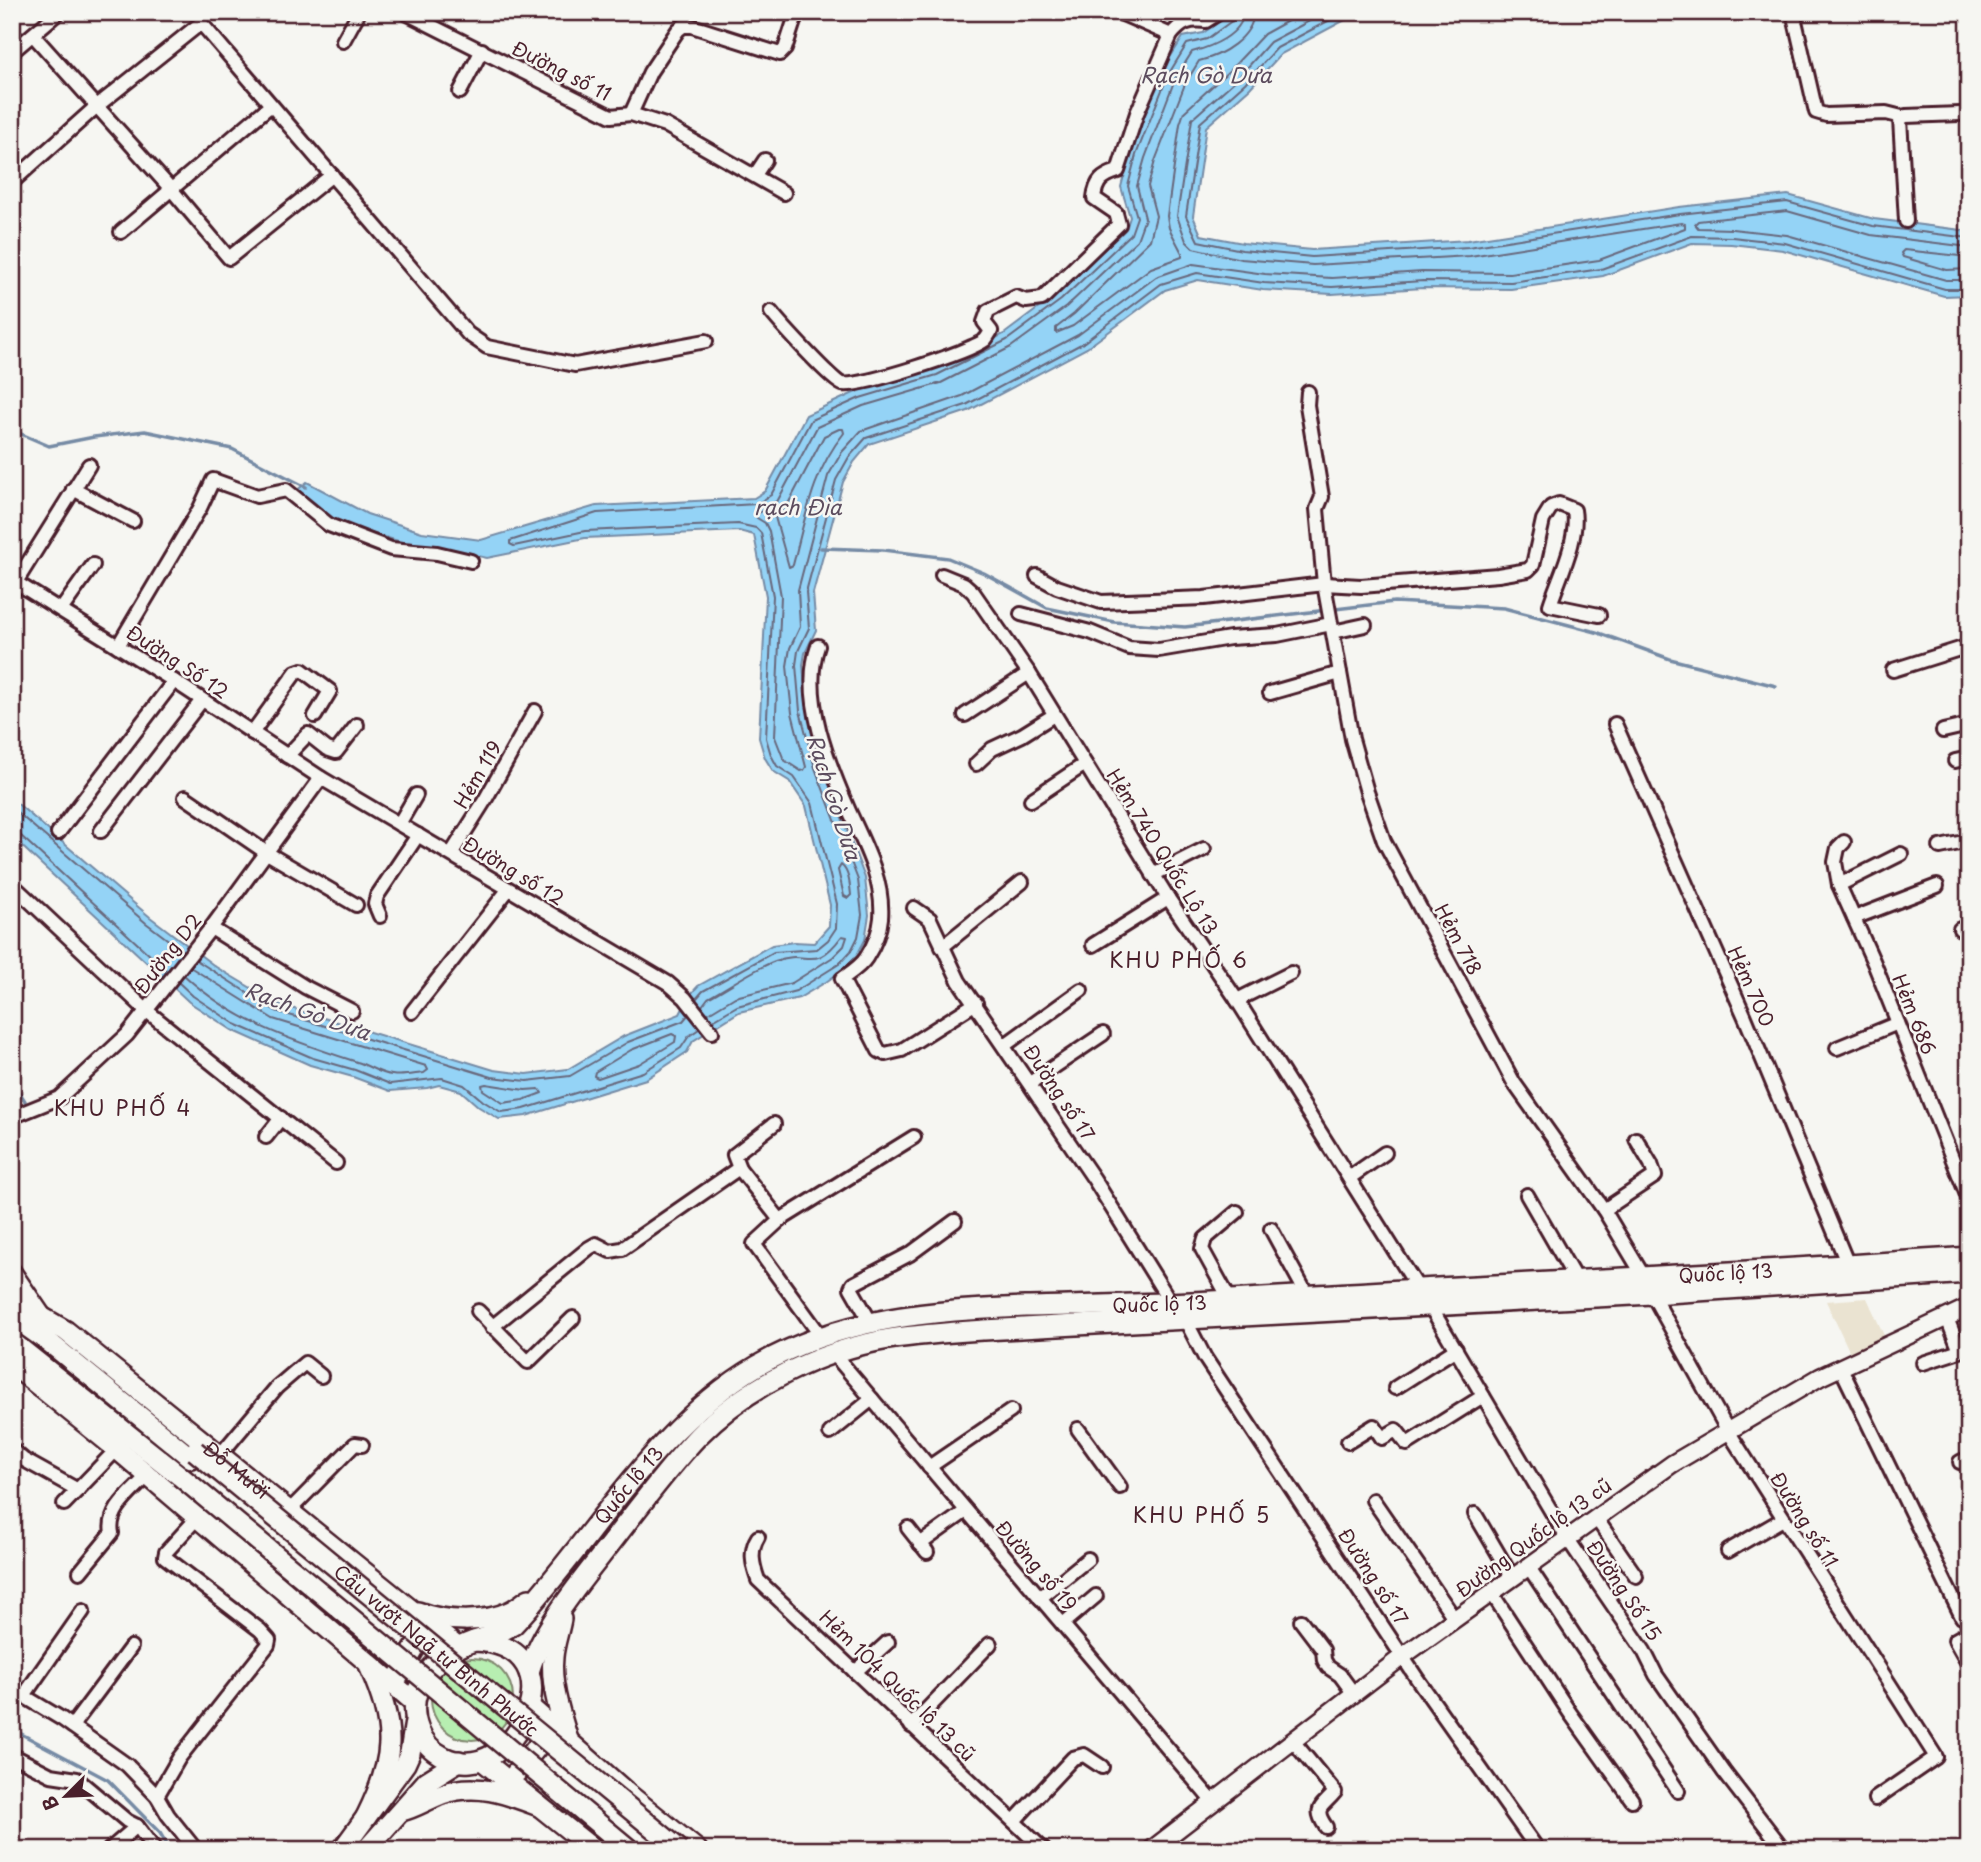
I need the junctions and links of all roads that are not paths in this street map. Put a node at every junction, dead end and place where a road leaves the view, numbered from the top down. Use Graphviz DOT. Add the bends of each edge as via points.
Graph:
graph roads {
  1 [pos="59,12"];
  2 [pos="359,12"];
  3 [pos="404,12"];
  4 [pos="797,12"];
  5 [pos="1118,12"];
  6 [pos="1220,12"];
  7 [pos="1793,12"];
  8 [pos="1183,18"];
  9 [pos="33,35"];
  10 [pos="1171,35"];
  11 [pos="344,41"];
  12 [pos="482,50"];
  13 [pos="12,52"];
  14 [pos="460,92"];
  15 [pos="271,105"];
  16 [pos="97,106"];
  17 [pos="631,114"];
  18 [pos="1960,114"];
  19 [pos="1902,117"];
  20 [pos="765,160"];
  21 [pos="755,175"];
  22 [pos="332,176"];
  23 [pos="12,183"];
  24 [pos="171,189"];
  25 [pos="784,193"];
  26 [pos="1906,221"];
  27 [pos="121,232"];
  28 [pos="771,312"];
  29 [pos="706,341"];
  30 [pos="1308,393"];
  31 [pos="89,465"];
  32 [pos="74,489"];
  33 [pos="132,521"];
  34 [pos="471,561"];
  35 [pos="93,565"];
  36 [pos="942,575"];
  37 [pos="1037,576"];
  38 [pos="14,581"];
  39 [pos="1324,584"];
  40 [pos="61,610"];
  41 [pos="1021,614"];
  42 [pos="1598,615"];
  43 [pos="1365,625"];
  44 [pos="1332,628"];
  45 [pos="118,646"];
  46 [pos="818,646"];
  47 [pos="1969,646"];
  48 [pos="1894,670"];
  49 [pos="1029,673"];
  50 [pos="1340,673"];
  51 [pos="174,681"];
  52 [pos="1270,694"];
  53 [pos="202,700"];
  54 [pos="535,711"];
  55 [pos="965,715"];
  56 [pos="1054,715"];
  57 [pos="315,716"];
  58 [pos="1615,724"];
  59 [pos="357,725"];
  60 [pos="1969,725"];
  61 [pos="1944,731"];
  62 [pos="252,733"];
  63 [pos="287,756"];
  64 [pos="1085,764"];
  65 [pos="976,765"];
  66 [pos="321,778"];
  67 [pos="416,795"];
  68 [pos="185,797"];
  69 [pos="1031,800"];
  70 [pos="399,824"];
  71 [pos="101,831"];
  72 [pos="58,833"];
  73 [pos="418,835"];
  74 [pos="1969,841"];
  75 [pos="1844,842"];
  76 [pos="1940,848"];
  77 [pos="1204,849"];
  78 [pos="267,853"];
  79 [pos="451,854"];
  80 [pos="1901,854"];
  81 [pos="1153,875"];
  82 [pos="1022,883"];
  83 [pos="1839,885"];
  84 [pos="1937,886"];
  85 [pos="17,889"];
  86 [pos="508,890"];
  87 [pos="1168,898"];
  88 [pos="356,905"];
  89 [pos="914,908"];
  90 [pos="380,916"];
  91 [pos="1854,918"];
  92 [pos="211,928"];
  93 [pos="1093,945"];
  94 [pos="942,947"];
  95 [pos="1291,974"];
  96 [pos="1081,990"];
  97 [pos="1237,1000"];
  98 [pos="976,1003"];
  99 [pos="147,1011"];
  100 [pos="352,1011"];
  101 [pos="412,1012"];
  102 [pos="1898,1023"];
  103 [pos="712,1031"];
  104 [pos="1103,1034"];
  105 [pos="1005,1045"];
  106 [pos="1837,1048"];
  107 [pos="1030,1083"];
  108 [pos="12,1117"];
  109 [pos="281,1118"];
  110 [pos="774,1124"];
  111 [pos="914,1137"];
  112 [pos="266,1138"];
  113 [pos="1636,1139"];
  114 [pos="1385,1153"];
  115 [pos="336,1163"];
  116 [pos="739,1168"];
  117 [pos="1349,1178"];
  118 [pos="1527,1195"];
  119 [pos="1969,1200"];
  120 [pos="1604,1210"];
  121 [pos="1237,1212"];
  122 [pos="780,1220"];
  123 [pos="955,1220"];
  124 [pos="1271,1229"];
  125 [pos="1969,1257"];
  126 [pos="1848,1265"];
  127 [pos="12,1270"];
  128 [pos="1969,1273"];
  129 [pos="1576,1280"];
  130 [pos="1648,1286"];
  131 [pos="1418,1288"];
  132 [pos="1307,1295"];
  133 [pos="1230,1300"];
  134 [pos="1171,1303"];
  135 [pos="1430,1306"];
  136 [pos="1969,1307"];
  137 [pos="15,1308"];
  138 [pos="478,1311"];
  139 [pos="573,1318"];
  140 [pos="1947,1318"];
  141 [pos="1185,1319"];
  142 [pos="870,1321"];
  143 [pos="492,1327"];
  144 [pos="48,1335"];
  145 [pos="821,1336"];
  146 [pos="12,1342"];
  147 [pos="1456,1349"];
  148 [pos="833,1353"];
  149 [pos="38,1362"];
  150 [pos="12,1363"];
  151 [pos="1923,1363"];
  152 [pos="1841,1368"];
  153 [pos="321,1376"];
  154 [pos="1395,1388"];
  155 [pos="1483,1396"];
  156 [pos="872,1399"];
  157 [pos="1010,1411"];
  158 [pos="1078,1429"];
  159 [pos="1728,1431"];
  160 [pos="830,1433"];
  161 [pos="1348,1442"];
  162 [pos="362,1445"];
  163 [pos="117,1449"];
  164 [pos="12,1450"];
  165 [pos="193,1454"];
  166 [pos="220,1455"];
  167 [pos="929,1467"];
  168 [pos="148,1475"];
  169 [pos="178,1478"];
  170 [pos="1120,1487"];
  171 [pos="78,1490"];
  172 [pos="1373,1500"];
  173 [pos="64,1504"];
  174 [pos="289,1511"];
  175 [pos="965,1511"];
  176 [pos="1475,1514"];
  177 [pos="198,1517"];
  178 [pos="1596,1518"];
  179 [pos="1783,1519"];
  180 [pos="908,1528"];
  181 [pos="758,1537"];
  182 [pos="1567,1538"];
  183 [pos="1728,1551"];
  184 [pos="1088,1559"];
  185 [pos="1528,1566"];
  186 [pos="80,1572"];
  187 [pos="1636,1576"];
  188 [pos="1512,1577"];
  189 [pos="542,1591"];
  190 [pos="1492,1592"];
  191 [pos="1096,1596"];
  192 [pos="1040,1598"];
  193 [pos="407,1608"];
  194 [pos="564,1608"];
  195 [pos="83,1611"];
  196 [pos="1962,1617"];
  197 [pos="1455,1619"];
  198 [pos="1301,1621"];
  199 [pos="1063,1624"];
  200 [pos="1969,1632"];
  201 [pos="439,1633"];
  202 [pos="888,1642"];
  203 [pos="465,1644"];
  204 [pos="990,1644"];
  205 [pos="131,1647"];
  206 [pos="1403,1656"];
  207 [pos="368,1664"];
  208 [pos="1969,1665"];
  209 [pos="529,1672"];
  210 [pos="855,1672"];
  211 [pos="397,1688"];
  212 [pos="1354,1694"];
  213 [pos="530,1707"];
  214 [pos="414,1711"];
  215 [pos="545,1721"];
  216 [pos="72,1726"];
  217 [pos="911,1726"];
  218 [pos="1293,1741"];
  219 [pos="569,1743"];
  220 [pos="14,1758"];
  221 [pos="482,1760"];
  222 [pos="459,1761"];
  223 [pos="1102,1767"];
  224 [pos="508,1780"];
  225 [pos="1678,1791"];
  226 [pos="157,1796"];
  227 [pos="1875,1799"];
  228 [pos="1632,1800"];
  229 [pos="1213,1802"];
  230 [pos="408,1806"];
  231 [pos="539,1806"];
  232 [pos="366,1817"];
  233 [pos="1013,1821"];
  234 [pos="137,1826"];
  235 [pos="1326,1827"];
  236 [pos="1530,1847"];
  237 [pos="1784,1849"];
  238 [pos="108,1850"];
  239 [pos="155,1850"];
  240 [pos="195,1850"];
  241 [pos="342,1850"];
  242 [pos="366,1850"];
  243 [pos="374,1850"];
  244 [pos="594,1850"];
  245 [pos="615,1850"];
  246 [pos="630,1850"];
  247 [pos="663,1850"];
  248 [pos="680,1850"];
  249 [pos="697,1850"];
  250 [pos="1044,1850"];
  251 [pos="1151,1850"];
  1 -- 9 [label="street"];
  2 -- 11 [label="street"];
  3 -- 12 [label="street, Đường số 11"];
  4 -- 17 [label="street, Đường số 11" via="780,54 683,26 650,72"];
  5 -- 10 [label="street"];
  6 -- 8 [label="street" via="1206,21"];
  7 -- 19 [label="street" via="1816,112"];
  8 -- 10 [label="street"];
  9 -- 13 [label="street"];
  9 -- 16 [label="street"];
  10 -- 28 [label="street" via="1136,113 1118,170 1098,180 1095,188 1094,198 1116,213 1119,224 1042,299 1016,297 988,311 984,322 991,331 986,339 943,359 841,384"];
  12 -- 14 [label="street"];
  12 -- 17 [label="street, Đường số 11" via="611,116"];
  15 -- 16 [label="street" via="201,23"];
  15 -- 22 [label="street"];
  15 -- 24 [label="street"];
  16 -- 23 [label="street"];
  16 -- 24 [label="street"];
  17 -- 21 [label="street" via="665,125"];
  18 -- 19 [label="street"];
  19 -- 26 [label="street"];
  20 -- 21 [label="street"];
  21 -- 25 [label="street"];
  22 -- 24 [label="street" via="229,258"];
  22 -- 29 [label="street" via="468,334 487,347 575,365"];
  24 -- 27 [label="street"];
  30 -- 39 [label="street, Hẻm 718" via="1322,497 1317,509"];
  31 -- 32 [label="street"];
  32 -- 33 [label="street"];
  32 -- 38 [label="street"];
  34 -- 45 [label="street" via="391,549 329,525 286,490 257,496 213,480"];
  35 -- 40 [label="street"];
  36 -- 49 [label="street, Hẻm 740 Quốc Lộ 13" via="964,584 988,611"];
  37 -- 39 [label="street" via="1101,602 1204,598"];
  38 -- 40 [label="street, Đường Số 12"];
  39 -- 42 [label="street" via="1432,582 1528,570 1543,520 1551,507 1559,504 1574,510 1576,522 1550,605"];
  39 -- 44 [label="street, Hẻm 718"];
  40 -- 45 [label="street, Đường Số 12"];
  41 -- 44 [label="street" via="1090,632 1129,648 1159,650"];
  43 -- 44 [label="street"];
  44 -- 50 [label="street, Hẻm 718"];
  45 -- 51 [label="street, Đường Số 12"];
  46 -- 98 [label="street" via="812,670 815,710 825,750 880,895 878,933 866,960 842,979 885,1054 902,1050"];
  47 -- 48 [label="street"];
  49 -- 55 [label="street"];
  49 -- 56 [label="street, Hẻm 740 Quốc Lộ 13"];
  50 -- 52 [label="street"];
  50 -- 120 [label="street, Hẻm 718" via="1356,752 1384,841 1514,1083"];
  51 -- 53 [label="street, Đường Số 12"];
  51 -- 72 [label="street"];
  53 -- 62 [label="street, Đường Số 12"];
  53 -- 71 [label="street"];
  54 -- 79 [label="street, Hẻm 119"];
  56 -- 64 [label="street, Hẻm 740 Quốc Lộ 13"];
  56 -- 65 [label="street" via="992,749"];
  57 -- 62 [label="street" via="330,691 302,670"];
  58 -- 126 [label="street, Hẻm 700"];
  59 -- 63 [label="street" via="336,752 308,733"];
  60 -- 61 [label="street"];
  62 -- 63 [label="street, Đường Số 12"];
  63 -- 66 [label="street, Đường Số 12"];
  64 -- 69 [label="street"];
  64 -- 81 [label="street, Hẻm 740 Quốc Lộ 13"];
  66 -- 70 [label="street, Đường số 12"];
  66 -- 78 [label="street, Đường D2"];
  67 -- 70 [label="street"];
  68 -- 78 [label="street"];
  70 -- 73 [label="street, Đường số 12"];
  73 -- 79 [label="street, Đường số 12"];
  73 -- 90 [label="street" via="377,896 374,904"];
  74 -- 76 [label="street"];
  75 -- 83 [label="street, Hẻm 686" via="1835,862"];
  77 -- 81 [label="street"];
  78 -- 88 [label="street"];
  78 -- 92 [label="street, Đường D2"];
  79 -- 86 [label="street, Đường số 12"];
  80 -- 83 [label="street"];
  81 -- 87 [label="street, Hẻm 740 Quốc Lộ 13"];
  82 -- 94 [label="street"];
  83 -- 91 [label="street, Hẻm 686"];
  84 -- 91 [label="street"];
  85 -- 99 [label="street"];
  86 -- 101 [label="street"];
  86 -- 103 [label="street, Đường số 12" via="668,983"];
  87 -- 93 [label="street"];
  87 -- 97 [label="street, Hẻm 740 Quốc Lộ 13"];
  89 -- 94 [label="street, Đường số 17" via="927,915"];
  91 -- 102 [label="street, Hẻm 686"];
  92 -- 99 [label="street, Đường D2"];
  92 -- 100 [label="street"];
  94 -- 98 [label="street, Đường số 17"];
  95 -- 97 [label="street"];
  96 -- 105 [label="street"];
  97 -- 117 [label="street, Hẻm 740 Quốc Lộ 13"];
  98 -- 105 [label="street, Đường số 17"];
  99 -- 108 [label="street, Đường D2" via="59,1098"];
  99 -- 109 [label="street"];
  102 -- 106 [label="street"];
  102 -- 119 [label="street, Hẻm 686"];
  104 -- 107 [label="street"];
  105 -- 107 [label="street, Đường số 17"];
  107 -- 134 [label="street, Đường số 17"];
  109 -- 112 [label="street"];
  109 -- 115 [label="street"];
  110 -- 116 [label="street" via="734,1155"];
  111 -- 122 [label="street"];
  113 -- 120 [label="street" via="1654,1176"];
  114 -- 117 [label="street"];
  116 -- 122 [label="street"];
  116 -- 143 [label="street" via="622,1249 611,1251 596,1244 589,1248"];
  117 -- 131 [label="street, Hẻm 740 Quốc Lộ 13"];
  118 -- 129 [label="street"];
  120 -- 130 [label="street, Hẻm 718"];
  121 -- 133 [label="street" via="1205,1238 1202,1249"];
  122 -- 145 [label="street" via="754,1244"];
  123 -- 142 [label="street" via="909,1254 853,1284"];
  124 -- 132 [label="street"];
  125 -- 126 [label="highway, Quốc lộ 13"];
  126 -- 130 [label="highway, Quốc lộ 13"];
  127 -- 144 [label="street"];
  128 -- 130 [label="highway, Quốc lộ 13"];
  129 -- 130 [label="highway, Quốc lộ 13"];
  129 -- 131 [label="highway, Quốc lộ 13"];
  130 -- 135 [label="highway, Quốc lộ 13"];
  130 -- 159 [label="street, Đường số 11"];
  131 -- 132 [label="highway, Quốc lộ 13"];
  132 -- 133 [label="highway, Quốc lộ 13"];
  133 -- 134 [label="highway, Quốc lộ 13"];
  134 -- 142 [label="highway, Quốc lộ 13" via="970,1310"];
  135 -- 141 [label="highway, Quốc lộ 13"];
  135 -- 147 [label="street, Đường Số 15"];
  136 -- 140 [label="street, Đường Quốc lộ 13 cũ"];
  137 -- 144 [label="highway, Đỗ Mười"];
  138 -- 143 [label="street"];
  139 -- 143 [label="street" via="528,1362"];
  140 -- 151 [label="street" via="1960,1351"];
  140 -- 152 [label="street, Đường Quốc lộ 13 cũ"];
  141 -- 148 [label="highway, Quốc lộ 13" via="953,1332 889,1339"];
  141 -- 206 [label="street, Đường số 17" via="1205,1358"];
  142 -- 145 [label="highway, Quốc lộ 13"];
  144 -- 165 [label="highway, Đỗ Mười"];
  144 -- 166 [label="highway, Đỗ Mười" via="66,1331"];
  145 -- 189 [label="highway, Quốc lộ 13" via="754,1368 703,1405 636,1476"];
  146 -- 149 [label="highway"];
  147 -- 154 [label="street"];
  147 -- 155 [label="street, Đường Số 15"];
  148 -- 156 [label="street, Đường số 19"];
  148 -- 194 [label="highway, Quốc lộ 13" via="768,1383 699,1436"];
  149 -- 150 [label="highway"];
  149 -- 169 [label="highway"];
  150 -- 163 [label="highway"];
  152 -- 159 [label="street, Đường Quốc lộ 13 cũ"];
  152 -- 196 [label="street"];
  153 -- 166 [label="street" via="305,1363 277,1387"];
  155 -- 161 [label="street" via="1407,1444 1396,1430 1382,1438 1374,1426"];
  155 -- 182 [label="street, Đường Số 15"];
  156 -- 160 [label="street"];
  156 -- 167 [label="street, Đường số 19"];
  157 -- 167 [label="street"];
  158 -- 170 [label="street"];
  159 -- 178 [label="street, Đường Quốc lộ 13 cũ"];
  159 -- 179 [label="street, Đường số 11"];
  162 -- 174 [label="street" via="355,1444"];
  163 -- 168 [label="highway"];
  163 -- 171 [label="street"];
  164 -- 171 [label="street"];
  165 -- 247 [label="highway, Cầu vượt Ngã tư Bình Phước"];
  165 -- 248 [label="highway, Cầu vượt Ngã tư Bình Phước, bridge"];
  166 -- 174 [label="highway, Đỗ Mười"];
  167 -- 175 [label="street, Đường số 19"];
  168 -- 177 [label="highway"];
  168 -- 186 [label="street" via="113,1514 112,1533"];
  169 -- 245 [label="highway, Cầu vượt Ngã tư Bình Phước"];
  169 -- 246 [label="highway, Cầu vượt Ngã tư Bình Phước, bridge"];
  171 -- 173 [label="street"];
  172 -- 197 [label="street"];
  174 -- 193 [label="highway, Đỗ Mười"];
  175 -- 180 [label="street" via="923,1548"];
  175 -- 192 [label="street, Đường số 19"];
  176 -- 188 [label="street"];
  177 -- 207 [label="highway"];
  177 -- 226 [label="street" via="164,1557 269,1640 179,1758"];
  178 -- 182 [label="street, Đường Quốc lộ 13 cũ"];
  178 -- 187 [label="street"];
  179 -- 183 [label="street"];
  179 -- 227 [label="street, Đường số 11" via="1936,1757"];
  181 -- 210 [label="street, Hẻm 104 Quốc lộ 13 cũ" via="753,1544 753,1565 758,1580"];
  182 -- 185 [label="street, Đường Quốc lộ 13 cũ"];
  182 -- 237 [label="street, Đường Số 15" via="1724,1772"];
  184 -- 192 [label="street"];
  185 -- 188 [label="street, Đường Quốc lộ 13 cũ"];
  185 -- 225 [label="street"];
  188 -- 190 [label="street, Đường Quốc lộ 13 cũ"];
  189 -- 193 [label="highway" via="510,1611 490,1617 447,1619"];
  189 -- 203 [label="highway, Quốc lộ 13" via="513,1625"];
  190 -- 197 [label="street, Đường Quốc lộ 13 cũ"];
  190 -- 228 [label="street"];
  191 -- 199 [label="street"];
  192 -- 199 [label="street, Đường số 19"];
  193 -- 201 [label="highway, Đỗ Mười"];
  194 -- 209 [label="highway, Quốc lộ 13" via="537,1646"];
  194 -- 219 [label="highway" via="552,1667"];
  195 -- 216 [label="street" via="25,1694"];
  197 -- 206 [label="street, Đường Quốc lộ 13 cũ"];
  198 -- 212 [label="street" via="1323,1650 1328,1667"];
  199 -- 229 [label="street, Đường số 19"];
  200 -- 208 [label="street" via="1955,1640"];
  201 -- 203 [label="highway, Đỗ Mười"];
  201 -- 211 [label="highway" via="413,1651 401,1668"];
  202 -- 210 [label="street"];
  203 -- 209 [label="highway" via="488,1641 509,1648"];
  203 -- 214 [label="highway" via="425,1676"];
  204 -- 217 [label="street"];
  205 -- 216 [label="street"];
  206 -- 212 [label="street, Đường Quốc lộ 13 cũ"];
  206 -- 236 [label="street, Đường số 17"];
  207 -- 211 [label="highway"];
  207 -- 232 [label="highway" via="386,1712 390,1747 385,1775"];
  209 -- 213 [label="highway" via="533,1689"];
  210 -- 217 [label="street, Hẻm 104 Quốc lộ 13 cũ"];
  211 -- 214 [label="highway"];
  212 -- 218 [label="street, Đường Quốc lộ 13 cũ"];
  213 -- 215 [label="highway"];
  213 -- 221 [label="highway" via="513,1735"];
  214 -- 222 [label="highway" via="429,1746 439,1755"];
  214 -- 232 [label="highway" via="408,1759"];
  215 -- 219 [label="highway"];
  215 -- 224 [label="highway" via="544,1738"];
  216 -- 226 [label="street" via="127,1765"];
  217 -- 233 [label="street, Hẻm 104 Quốc lộ 13 cũ"];
  218 -- 229 [label="street, Đường Quốc lộ 13 cũ"];
  218 -- 235 [label="street" via="1335,1791 1319,1808"];
  219 -- 249 [label="highway"];
  220 -- 234 [label="street" via="77,1779"];
  221 -- 222 [label="highway"];
  221 -- 224 [label="highway"];
  222 -- 230 [label="highway" via="433,1776"];
  223 -- 233 [label="street" via="1084,1755 1073,1758"];
  224 -- 231 [label="highway"];
  226 -- 240 [label="street"];
  229 -- 251 [label="street, Đường Quốc lộ 13 cũ"];
  230 -- 231 [label="highway" via="474,1788 498,1791"];
  230 -- 242 [label="highway"];
  230 -- 243 [label="highway"];
  231 -- 244 [label="highway"];
  232 -- 241 [label="highway"];
  233 -- 250 [label="street, Hẻm 104 Quốc lộ 13 cũ"];
  234 -- 238 [label="street"];
  234 -- 239 [label="street"];
}
